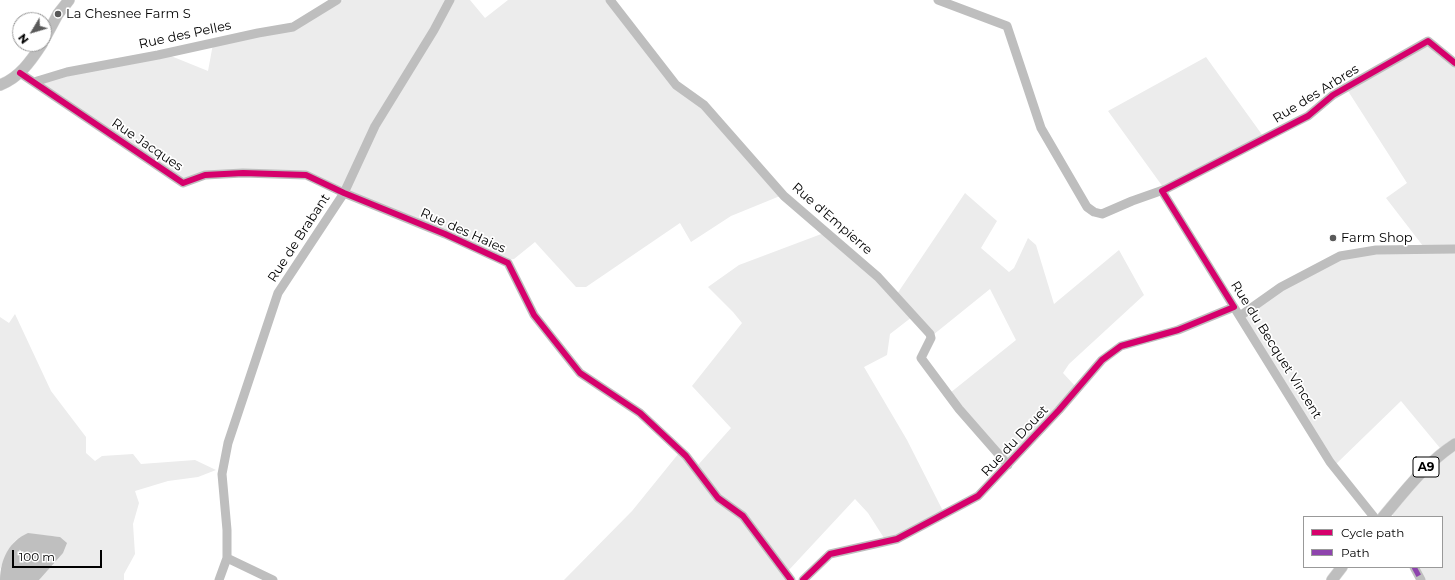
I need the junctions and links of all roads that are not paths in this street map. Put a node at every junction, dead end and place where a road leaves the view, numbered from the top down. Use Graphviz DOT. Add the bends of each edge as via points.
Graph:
graph roads {
  1 [pos="69,0"];
  2 [pos="337,0"];
  3 [pos="450,0"];
  4 [pos="610,0"];
  5 [pos="938,0"];
  6 [pos="52,25"];
  7 [pos="36,52"];
  8 [pos="1455,63"];
  9 [pos="20,73"];
  10 [pos="34,82"];
  11 [pos="0,86"];
  12 [pos="1162,191"];
  13 [pos="344,193"];
  14 [pos="1455,249"];
  15 [pos="1234,307"];
  16 [pos="1240,316"];
  17 [pos="1455,444"];
  18 [pos="1008,465"];
  19 [pos="1373,516"];
  20 [pos="1384,516"];
  21 [pos="227,558"];
  22 [pos="1341,568"];
  23 [pos="1415,568"];
  24 [pos="219,580"];
  25 [pos="273,580"];
  26 [pos="791,580"];
  27 [pos="803,580"];
  28 [pos="1332,580"];
  29 [pos="1421,580"];
  1 -- 6 [label="main road"];
  2 -- 10 [label="street, Rue des Pelles" via="293,27 66,72"];
  3 -- 13 [label="street, Rue de Brabant" via="375,126"];
  4 -- 18 [label="street, Rue d'Empierre" via="676,85 704,105 784,196 878,276 930,334 931,338 921,358 959,409"];
  5 -- 12 [label="street" via="1007,26 1041,128 1087,207 1102,214"];
  7 -- 9 [label="main road"];
  8 -- 12 [label="street, Rue des Arbres" via="1428,41 1333,95 1308,116"];
  9 -- 10 [label="street, Rue Jacques"];
  9 -- 11 [label="main road"];
  10 -- 13 [label="street, Rue Jacques" via="183,183 205,175 306,175"];
  12 -- 15 [label="street, Rue du Becquet Vincent"];
  13 -- 21 [label="street, Rue de Brabant" via="278,293 228,443 222,474"];
  13 -- 26 [label="street, Rue des Haies" via="508,263 534,315 580,373 640,413 686,456 718,498 743,516"];
  14 -- 16 [label="street" via="1376,250 1340,256 1281,287"];
  15 -- 16 [label="street, Rue du Becquet Vincent"];
  15 -- 18 [label="street, Rue du Douet" via="1178,330 1121,346 1102,360"];
  16 -- 19 [label="street, Rue du Becquet Vincent" via="1327,458"];
  17 -- 20 [label="main road, A9" via="1425,468"];
  18 -- 27 [label="street, Rue du Douet" via="978,496 897,539 830,554"];
  21 -- 24 [label="street, Rue de Brabant"];
  21 -- 25 [label="street"];
  22 -- 28 [label="main road"];
  23 -- 29 [label="street"];
}
